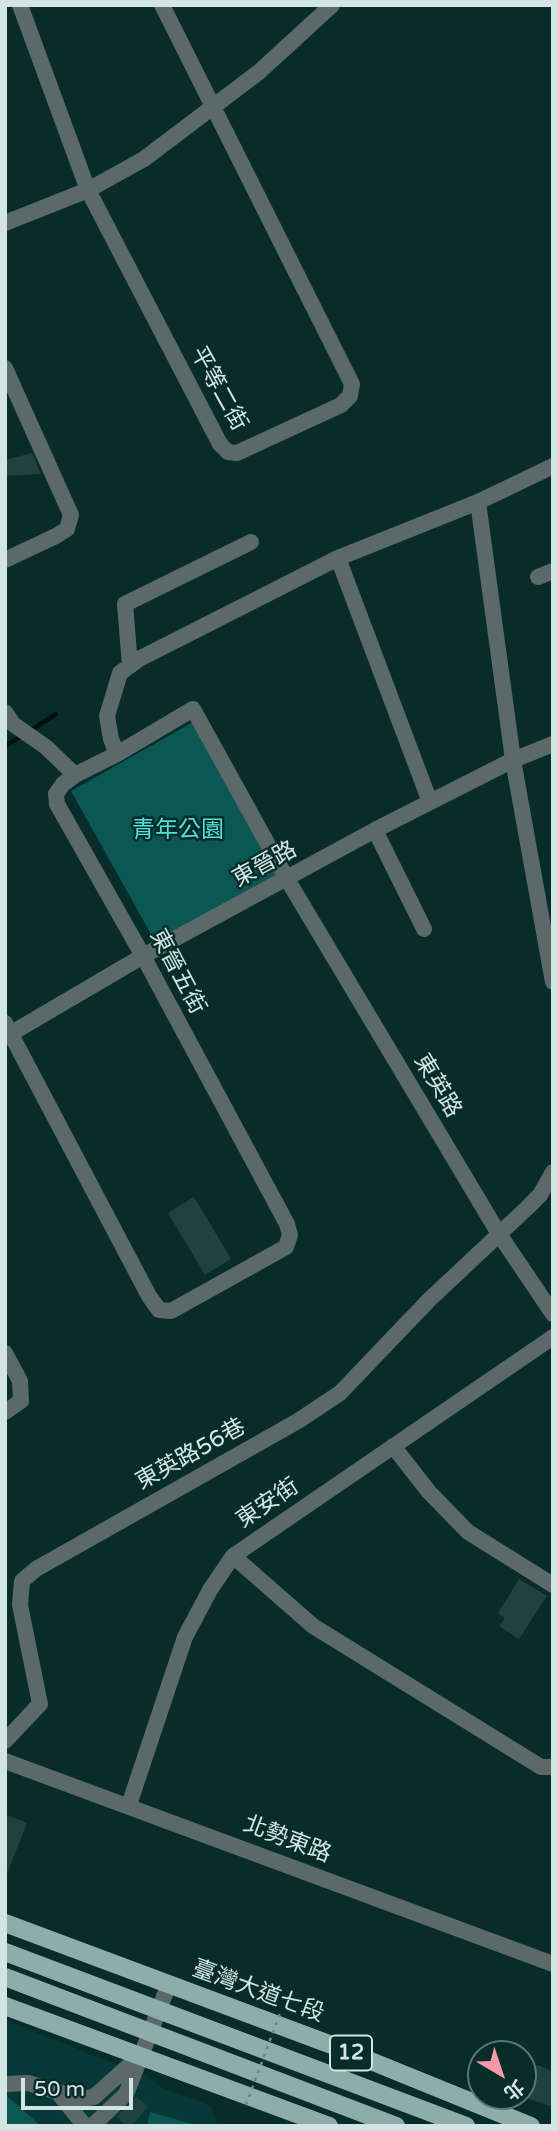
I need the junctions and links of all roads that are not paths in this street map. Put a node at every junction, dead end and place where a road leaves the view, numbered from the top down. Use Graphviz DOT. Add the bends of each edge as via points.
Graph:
graph roads {
  1 [pos="20,5"];
  2 [pos="162,5"];
  3 [pos="332,5"];
  4 [pos="214,108"];
  5 [pos="88,190"];
  6 [pos="5,223"];
  7 [pos="5,368"];
  8 [pos="553,466"];
  9 [pos="478,502"];
  10 [pos="251,542"];
  11 [pos="338,558"];
  12 [pos="5,561"];
  13 [pos="130,666"];
  14 [pos="192,709"];
  15 [pos="5,712"];
  16 [pos="553,744"];
  17 [pos="117,754"];
  18 [pos="513,760"];
  19 [pos="75,775"];
  20 [pos="430,802"];
  21 [pos="375,830"];
  22 [pos="287,879"];
  23 [pos="424,929"];
  24 [pos="143,956"];
  25 [pos="553,982"];
  26 [pos="8,1031"];
  27 [pos="553,1172"];
  28 [pos="499,1234"];
  29 [pos="553,1314"];
  30 [pos="553,1337"];
  31 [pos="5,1353"];
  32 [pos="5,1412"];
  33 [pos="393,1446"];
  34 [pos="233,1556"];
  35 [pos="553,1585"];
  36 [pos="5,1741"];
  37 [pos="5,1761"];
  38 [pos="553,1767"];
  39 [pos="129,1805"];
  40 [pos="5,1923"];
  41 [pos="5,1952"];
  42 [pos="553,1964"];
  43 [pos="5,1977"];
  44 [pos="169,1984"];
  45 [pos="5,2006"];
  46 [pos="158,2010"];
  47 [pos="149,2031"];
  48 [pos="140,2054"];
  49 [pos="5,2084"];
  50 [pos="58,2094"];
  51 [pos="85,2126"];
  52 [pos="92,2126"];
  53 [pos="328,2126"];
  54 [pos="396,2126"];
  55 [pos="466,2126"];
  56 [pos="531,2126"];
  1 -- 5 [label="street, 平等二街"];
  2 -- 4 [label="street"];
  3 -- 4 [label="street"];
  4 -- 5 [label="street" via="144,159"];
  4 -- 5 [label="street, 平等二街" via="352,384 350,396 341,405 237,453 228,452"];
  5 -- 6 [label="street"];
  7 -- 12 [label="street" via="71,515 67,528 56,536"];
  8 -- 9 [label="street"];
  9 -- 11 [label="street"];
  9 -- 18 [label="street"];
  10 -- 13 [label="street" via="125,604"];
  11 -- 13 [label="street"];
  11 -- 20 [label="street"];
  13 -- 17 [label="street" via="120,673 107,716"];
  14 -- 17 [label="street, 東晉五街"];
  14 -- 22 [label="street, 東英路"];
  15 -- 19 [label="street" via="13,724"];
  16 -- 18 [label="street, 東晉路"];
  17 -- 19 [label="street, 東晉五街"];
  18 -- 20 [label="street, 東晉路"];
  18 -- 25 [label="street"];
  19 -- 24 [label="street, 東晉五街" via="56,794 57,804"];
  20 -- 21 [label="street, 東晉路"];
  21 -- 22 [label="street, 東晉路"];
  21 -- 23 [label="street"];
  22 -- 24 [label="street, 東晉路"];
  22 -- 28 [label="street, 東英路"];
  24 -- 26 [label="street, 東晉路"];
  24 -- 26 [label="street, 東晉五街" via="290,1235 286,1247 218,1286 171,1311 159,1310"];
  27 -- 28 [label="street" via="540,1195"];
  28 -- 29 [label="street, 東英路"];
  28 -- 36 [label="street, 東英路56巷" via="340,1393 22,1581 20,1605 40,1704"];
  30 -- 33 [label="street, 東安街"];
  31 -- 32 [label="street" via="20,1381 21,1401"];
  33 -- 34 [label="street, 東安街"];
  33 -- 35 [label="street" via="468,1532"];
  34 -- 38 [label="street" via="313,1626 541,1767"];
  34 -- 39 [label="street, 東安街" via="185,1637"];
  37 -- 39 [label="street, 北勢東路"];
  39 -- 42 [label="street, 北勢東路"];
  40 -- 44 [label="main road, 臺灣大道七段 / 12"];
  41 -- 46 [label="main road, 12"];
  43 -- 47 [label="main road, 12"];
  44 -- 46 [label="street"];
  44 -- 56 [label="main road, 臺灣大道七段 / 12"];
  45 -- 48 [label="main road"];
  46 -- 47 [label="street"];
  46 -- 55 [label="main road, 12"];
  47 -- 48 [label="street"];
  47 -- 54 [label="main road, 12"];
  48 -- 50 [label="street" via="94,2097"];
  48 -- 52 [label="street" via="126,2094"];
  48 -- 53 [label="main road"];
  49 -- 50 [label="street" via="28,2084"];
  50 -- 51 [label="street"];
}
